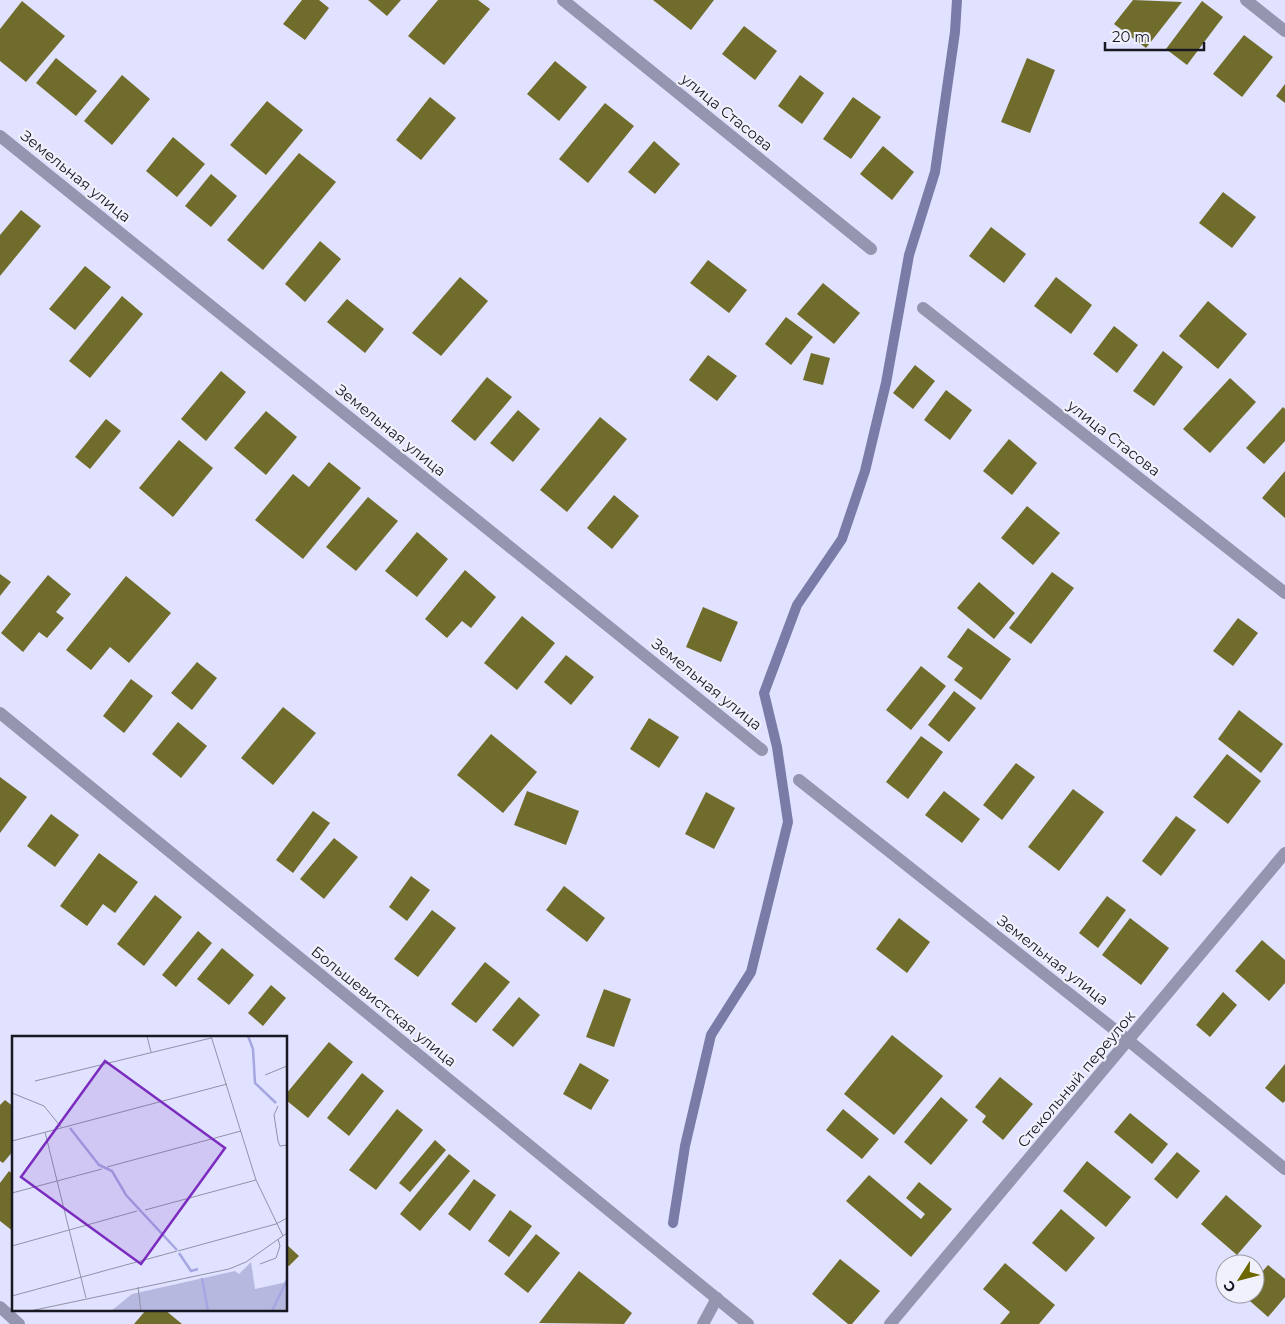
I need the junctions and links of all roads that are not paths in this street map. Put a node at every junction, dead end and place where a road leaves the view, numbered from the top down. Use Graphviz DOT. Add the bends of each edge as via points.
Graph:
graph roads {
  1 [pos="563,0"];
  2 [pos="1246,0"];
  3 [pos="1285,31"];
  4 [pos="0,136"];
  5 [pos="871,249"];
  6 [pos="923,308"];
  7 [pos="1285,593"];
  8 [pos="0,713"];
  9 [pos="762,750"];
  10 [pos="799,780"];
  11 [pos="1285,853"];
  12 [pos="1129,1041"];
  13 [pos="1285,1169"];
  14 [pos="716,1298"];
  15 [pos="0,1307"];
  16 [pos="19,1324"];
  17 [pos="703,1324"];
  18 [pos="748,1324"];
  19 [pos="890,1324"];
  1 -- 5 [label="street, улица Стасова"];
  2 -- 3 [label="street"];
  4 -- 9 [label="street, Земельная улица"];
  6 -- 7 [label="street, улица Стасова"];
  8 -- 14 [label="street, Большевистская улица"];
  10 -- 12 [label="street, Земельная улица"];
  11 -- 12 [label="street, Стекольный переулок"];
  12 -- 13 [label="street, Земельная улица"];
  12 -- 19 [label="street, Стекольный переулок"];
  14 -- 17 [label="street"];
  14 -- 18 [label="street, Большевистская улица"];
  15 -- 16 [label="street"];
}
